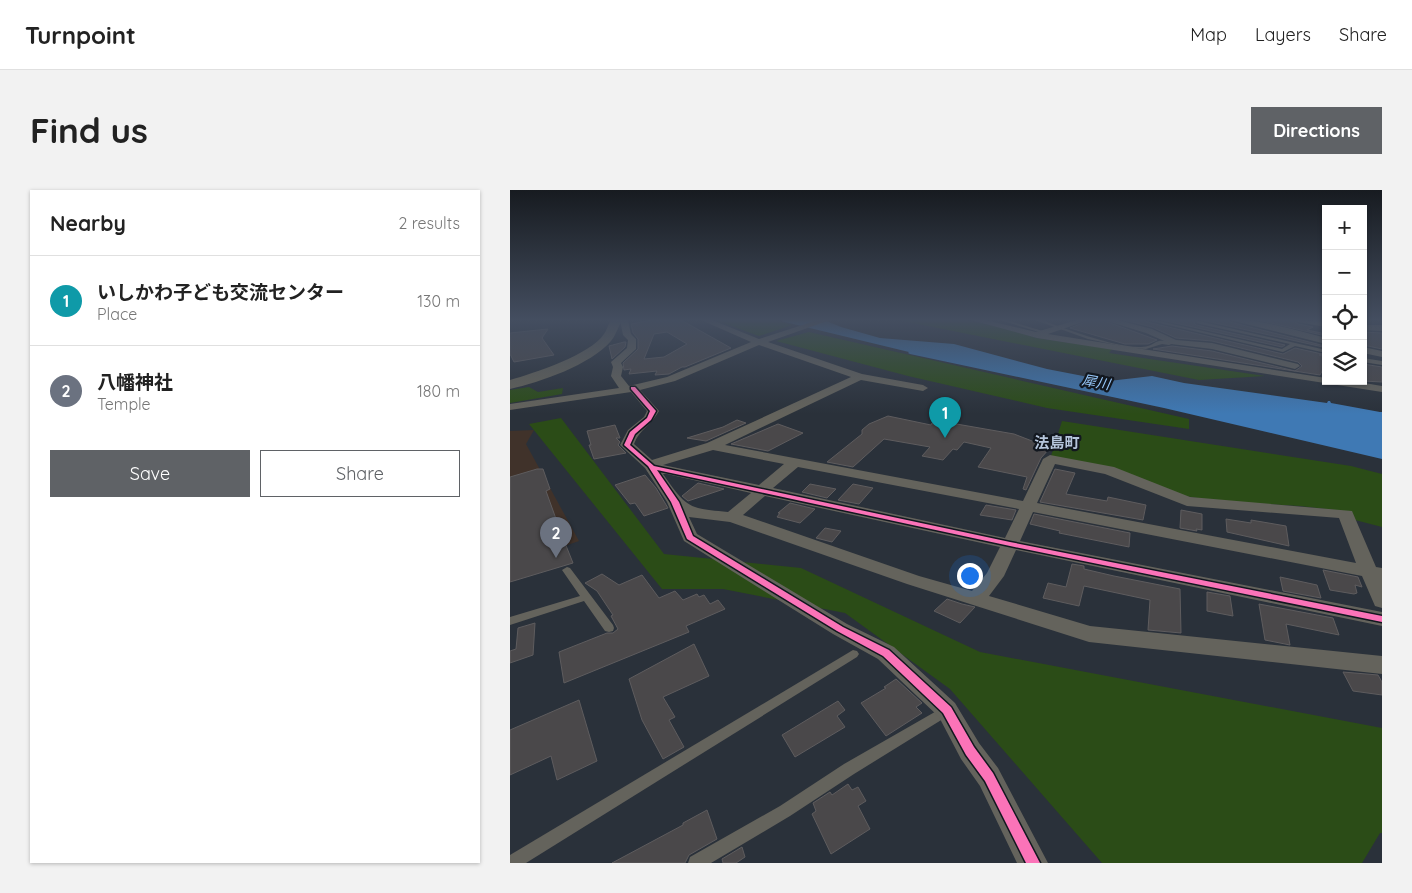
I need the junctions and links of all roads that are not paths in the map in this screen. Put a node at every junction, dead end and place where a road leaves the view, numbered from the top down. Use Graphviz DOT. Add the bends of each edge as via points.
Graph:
graph roads {
  1 [pos="587,351"];
  2 [pos="628,351"];
  3 [pos="738,351"];
  4 [pos="788,351"];
  5 [pos="1149,351"];
  6 [pos="1235,351"];
  7 [pos="1367,354"];
  8 [pos="1382,354"];
  9 [pos="1367,355"];
  10 [pos="1382,363"];
  11 [pos="1322,374"];
  12 [pos="860,377"];
  13 [pos="1322,380"];
  14 [pos="510,385"];
  15 [pos="1357,385"];
  16 [pos="923,388"];
  17 [pos="630,389"];
  18 [pos="1382,389"];
  19 [pos="510,407"];
  20 [pos="712,446"];
  21 [pos="795,462"];
  22 [pos="651,467"];
  23 [pos="762,490"];
  24 [pos="674,502"];
  25 [pos="1026,507"];
  26 [pos="732,517"];
  27 [pos="1010,544"];
  28 [pos="567,570"];
  29 [pos="1376,572"];
  30 [pos="587,597"];
  31 [pos="976,599"];
  32 [pos="1382,601"];
  33 [pos="1382,620"];
  34 [pos="510,621"];
  35 [pos="608,628"];
  36 [pos="853,654"];
  37 [pos="1382,665"];
  38 [pos="947,710"];
  39 [pos="511,863"];
  40 [pos="696,863"];
  41 [pos="1033,863"];
  1 -- 14 [label="street" via="554,369"];
  2 -- 17 [label="street" via="616,362 616,376"];
  3 -- 17 [label="street" via="671,379"];
  4 -- 12 [label="street"];
  5 -- 13 [label="street"];
  6 -- 11 [label="street"];
  7 -- 8 [label="street"];
  9 -- 10 [label="lane"];
  12 -- 16 [label="street"];
  12 -- 20 [label="street"];
  15 -- 18 [label="street"];
  17 -- 19 [label="street"];
  17 -- 22 [label="street" via="653,411 649,420 632,433 627,445"];
  20 -- 21 [label="street"];
  20 -- 22 [label="street"];
  21 -- 23 [label="street"];
  21 -- 25 [label="street"];
  22 -- 23 [label="street"];
  22 -- 24 [label="street"];
  23 -- 26 [label="street"];
  23 -- 27 [label="street"];
  24 -- 26 [label="street" via="693,513"];
  24 -- 38 [label="street" via="690,537 840,629 886,653"];
  25 -- 27 [label="street"];
  25 -- 29 [label="street"];
  25 -- 29 [label="street" via="1050,459 1109,470 1187,500 1346,514 1354,538"];
  26 -- 31 [label="street"];
  27 -- 31 [label="street" via="995,576"];
  27 -- 33 [label="street"];
  28 -- 30 [label="lane"];
  29 -- 32 [label="street"];
  30 -- 34 [label="lane"];
  30 -- 35 [label="lane"];
  31 -- 37 [label="street" via="1089,634"];
  36 -- 39 [label="lane"];
  38 -- 40 [label="lane"];
  38 -- 41 [label="street" via="970,751 989,776"];
}
